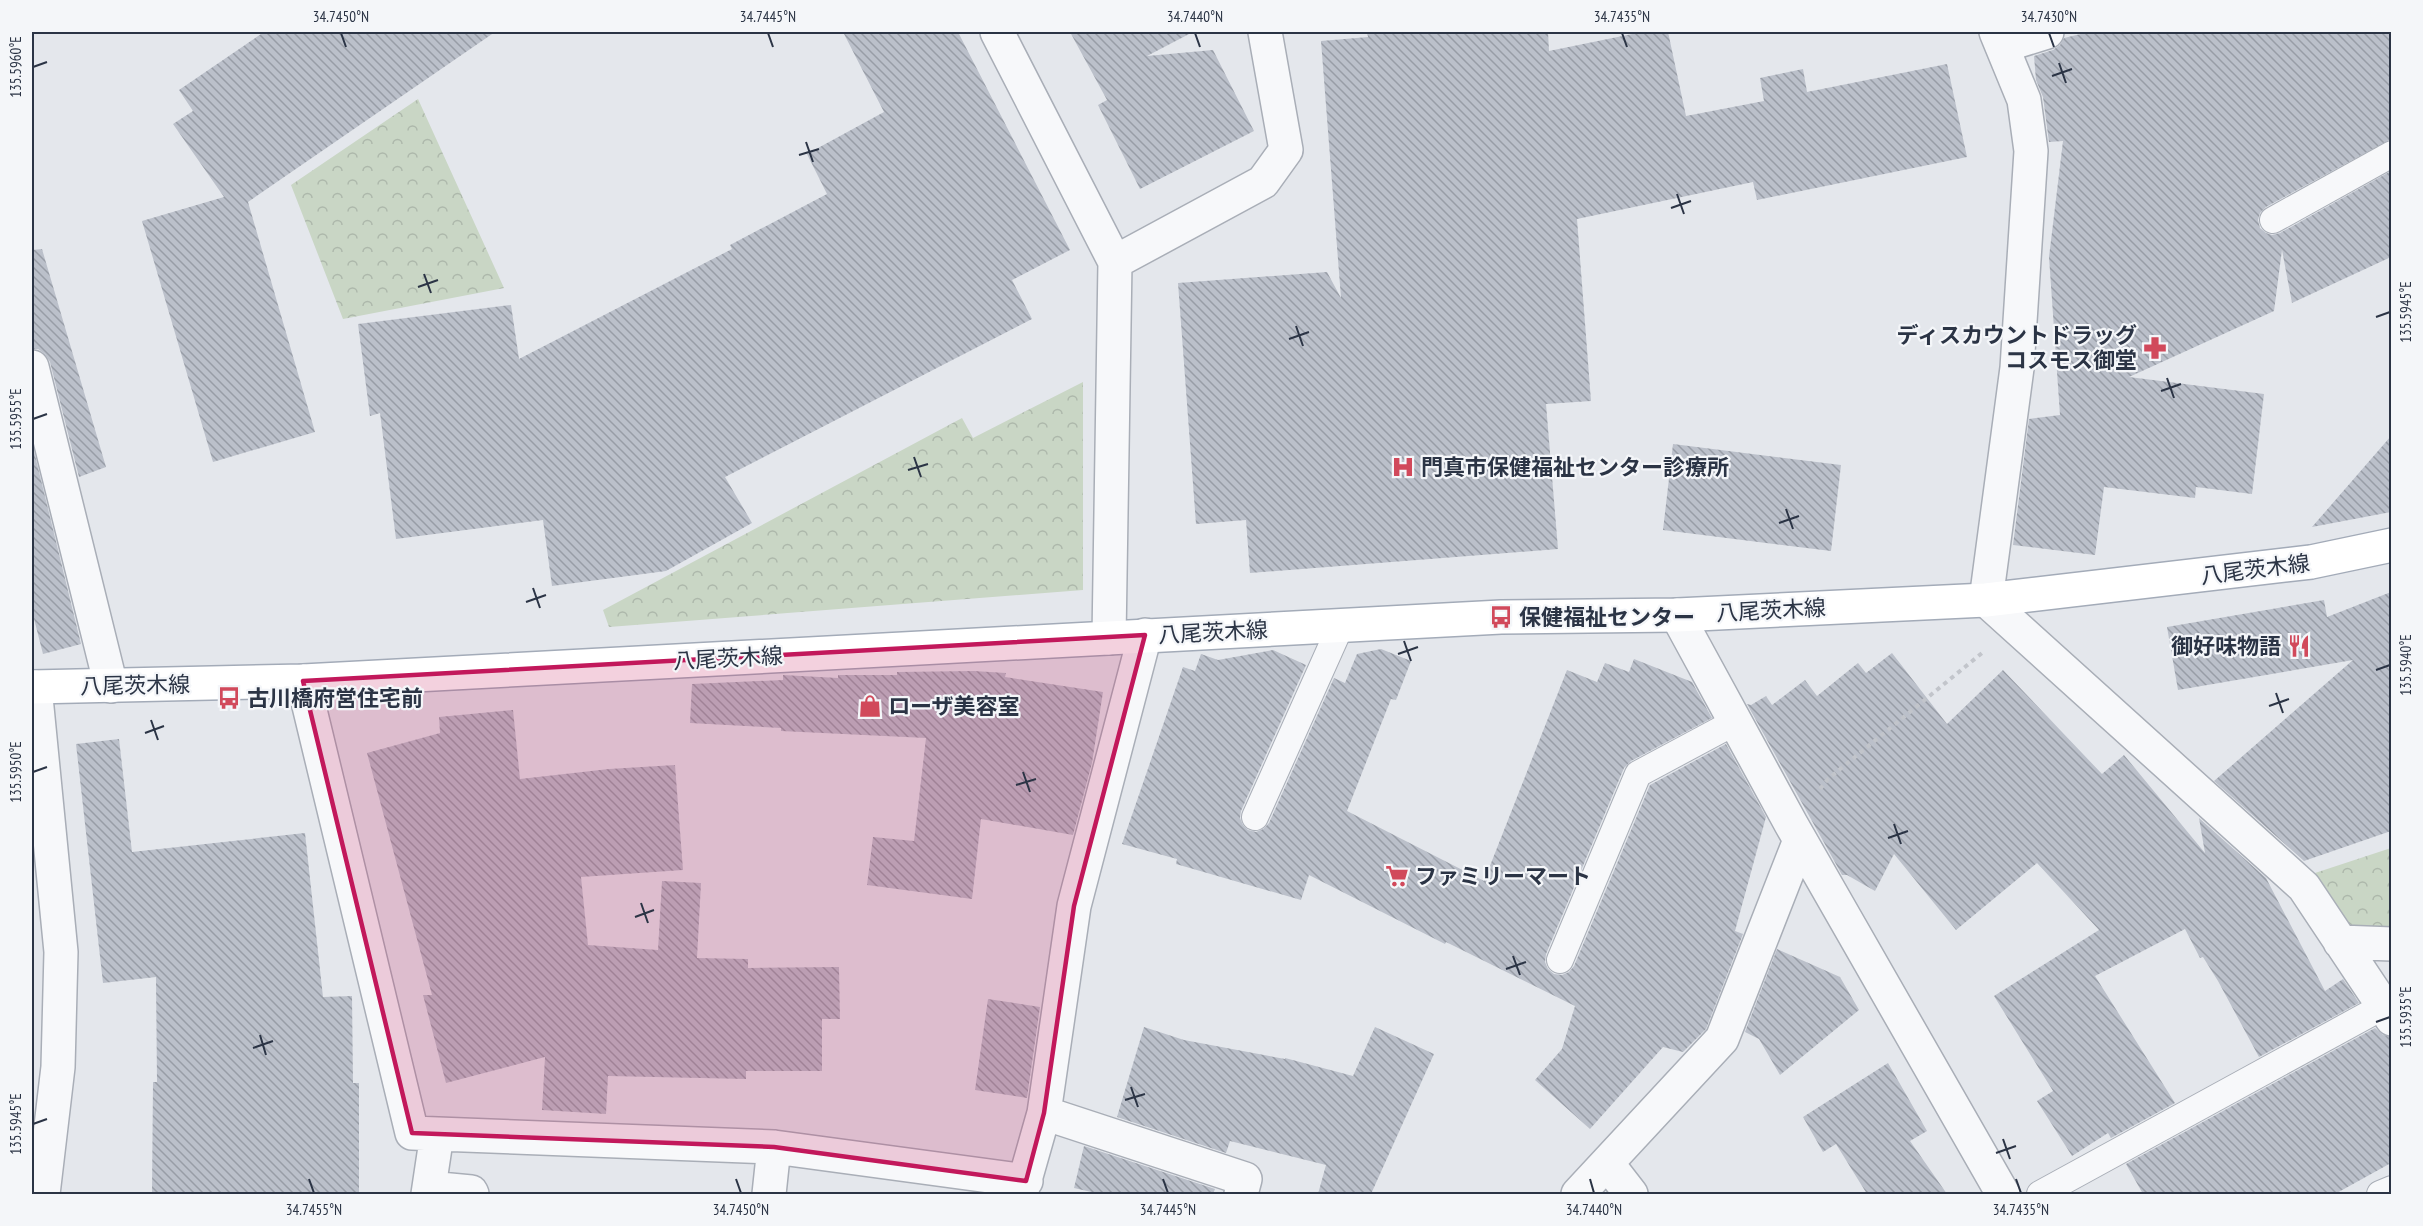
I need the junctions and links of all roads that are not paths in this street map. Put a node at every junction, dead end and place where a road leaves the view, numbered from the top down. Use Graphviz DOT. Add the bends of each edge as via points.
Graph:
graph roads {
  1 [pos="997,32"];
  2 [pos="1265,32"];
  3 [pos="2046,32"];
  4 [pos="1999,39"];
  5 [pos="2391,154"];
  6 [pos="2273,220"];
  7 [pos="1115,262"];
  8 [pos="32,367"];
  9 [pos="2391,545"];
  10 [pos="1986,600"];
  11 [pos="1677,615"];
  12 [pos="1341,625"];
  13 [pos="1145,635"];
  14 [pos="1109,638"];
  15 [pos="303,681"];
  16 [pos="111,686"];
  17 [pos="33,687"];
  18 [pos="1736,722"];
  19 [pos="1255,817"];
  20 [pos="1795,832"];
  21 [pos="2340,942"];
  22 [pos="2391,944"];
  23 [pos="1560,960"];
  24 [pos="2387,1013"];
  25 [pos="1044,1113"];
  26 [pos="437,1134"];
  27 [pos="774,1147"];
  28 [pos="1607,1163"];
  29 [pos="1024,1188"];
  30 [pos="2391,1188"];
  31 [pos="429,1191"];
  32 [pos="43,1194"];
  33 [pos="472,1194"];
  34 [pos="769,1194"];
  35 [pos="1241,1194"];
  36 [pos="1578,1194"];
  37 [pos="1631,1194"];
  38 [pos="2003,1194"];
  39 [pos="2040,1194"];
  40 [pos="2380,1194"];
  1 -- 7 [label="street"];
  2 -- 7 [label="street" via="1287,150 1263,182"];
  3 -- 4 [label="street"];
  4 -- 10 [label="street" via="2024,100 2031,152 2017,368"];
  5 -- 6 [label="lane"];
  7 -- 14 [label="street"];
  8 -- 16 [label="street"];
  9 -- 10 [label="main road, 八尾茨木線" via="2311,562"];
  10 -- 11 [label="main road, 八尾茨木線"];
  10 -- 21 [label="street" via="2304,887"];
  11 -- 12 [label="main road, 八尾茨木線" via="1501,617"];
  11 -- 18 [label="street"];
  12 -- 13 [label="main road, 八尾茨木線"];
  12 -- 19 [label="lane"];
  13 -- 14 [label="main road, 八尾茨木線"];
  13 -- 25 [label="street" via="1074,906"];
  14 -- 15 [label="main road, 八尾茨木線"];
  15 -- 16 [label="main road, 八尾茨木線"];
  15 -- 26 [label="street" via="412,1133"];
  16 -- 17 [label="main road, 八尾茨木線"];
  17 -- 32 [label="street" via="60,952 58,1067"];
  18 -- 20 [label="street"];
  18 -- 23 [label="lane" via="1638,774"];
  20 -- 28 [label="street" via="1722,1039"];
  20 -- 38 [label="street"];
  21 -- 22 [label="street"];
  21 -- 24 [label="street"];
  24 -- 39 [label="lane"];
  25 -- 29 [label="street"];
  25 -- 35 [label="street" via="1245,1179"];
  26 -- 27 [label="street"];
  26 -- 31 [label="street"];
  27 -- 29 [label="street"];
  27 -- 34 [label="street"];
  28 -- 36 [label="street"];
  28 -- 37 [label="street"];
  30 -- 40 [label="lane"];
  31 -- 33 [label="street"];
}
